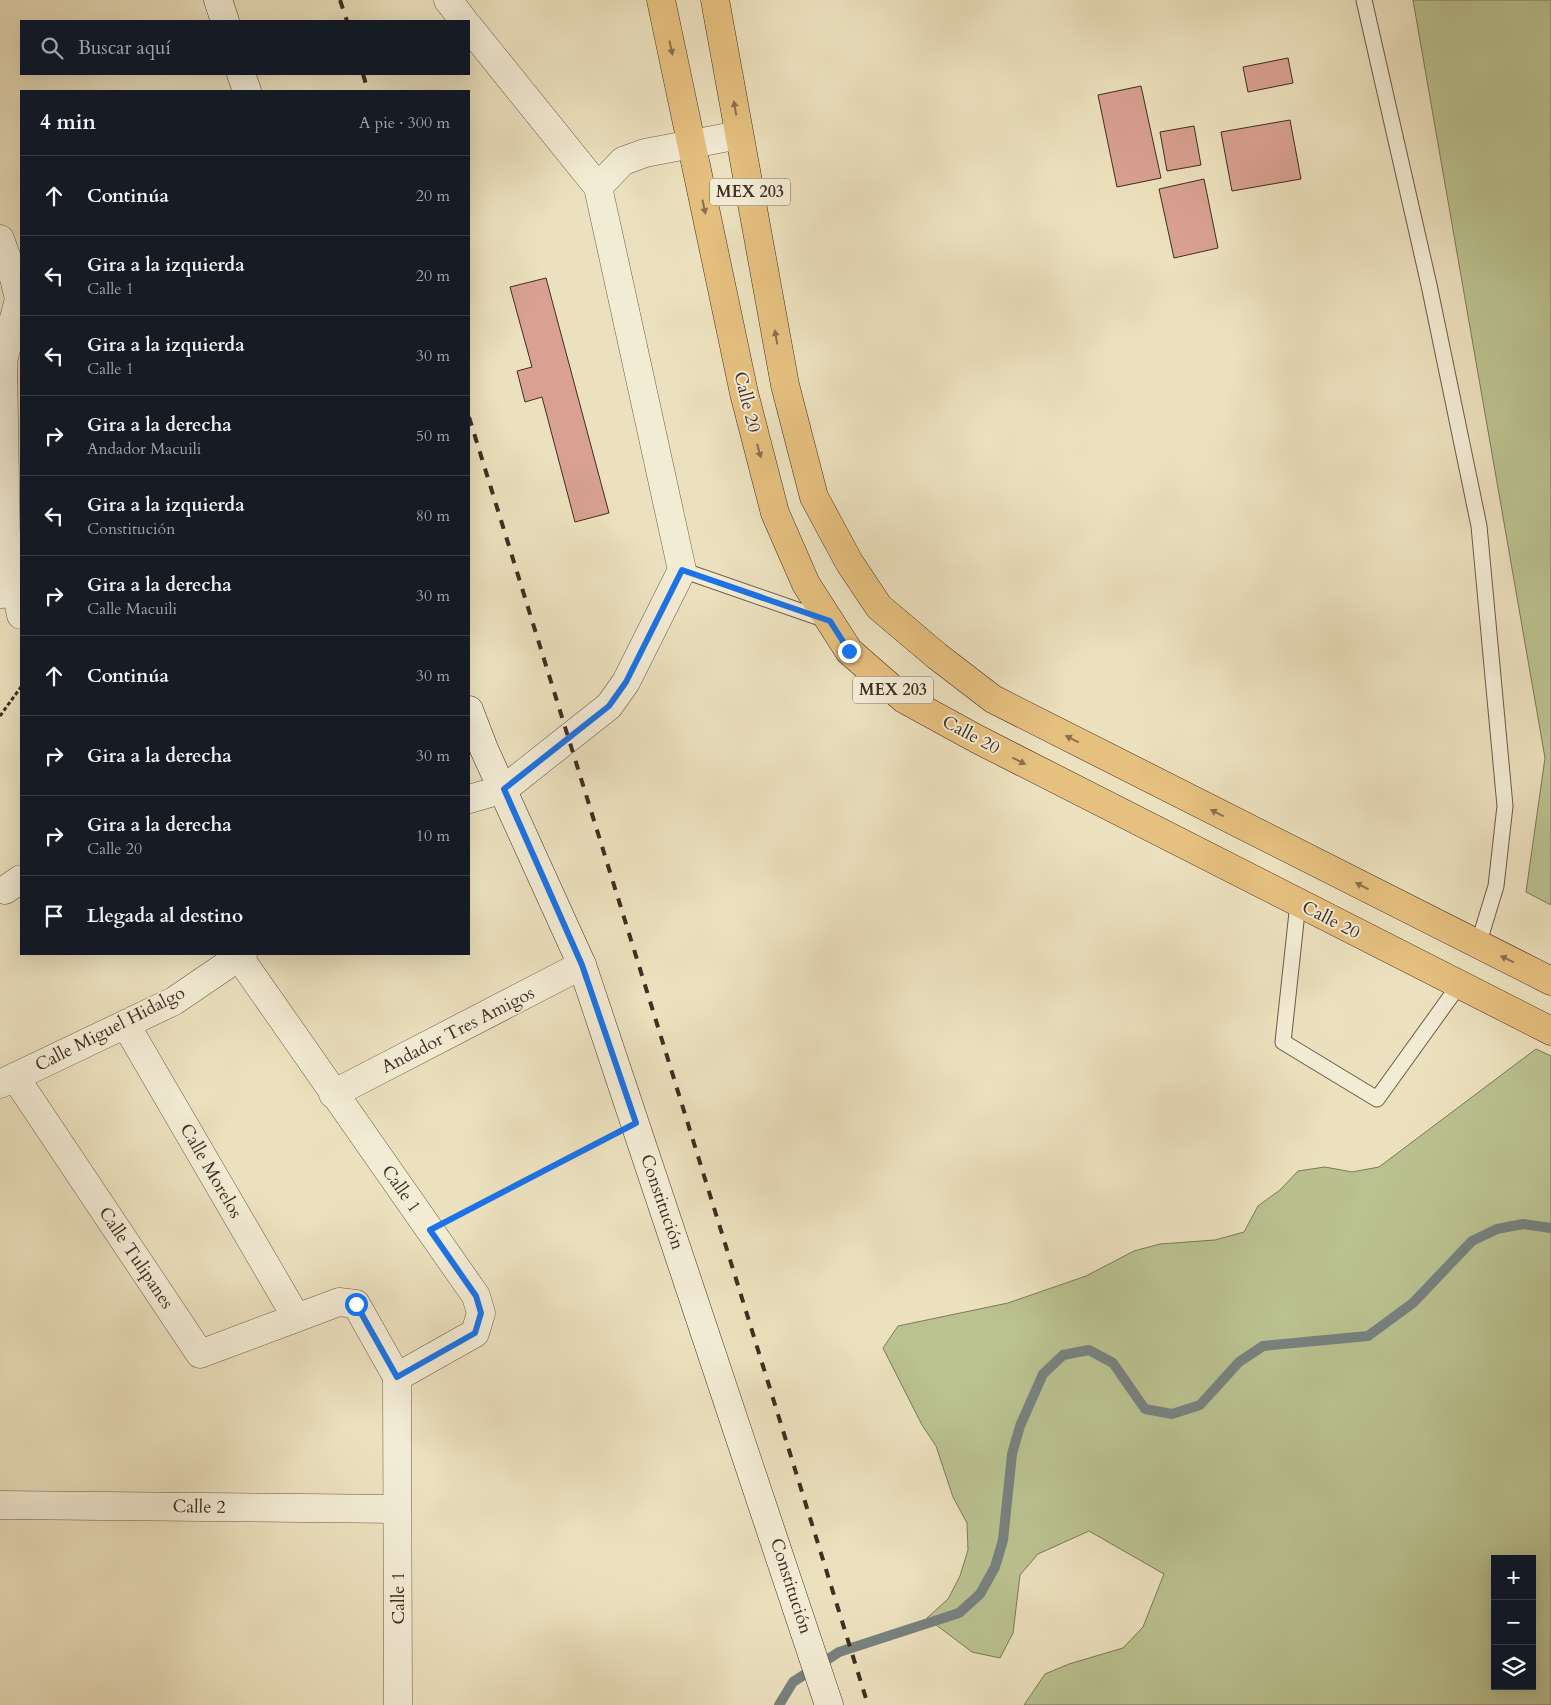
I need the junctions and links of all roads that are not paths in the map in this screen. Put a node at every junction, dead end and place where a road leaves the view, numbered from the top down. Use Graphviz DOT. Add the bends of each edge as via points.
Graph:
graph roads {
  1 [pos="218,0"];
  2 [pos="448,0"];
  3 [pos="661,0"];
  4 [pos="715,0"];
  5 [pos="1364,0"];
  6 [pos="225,20"];
  7 [pos="463,20"];
  8 [pos="470,28"];
  9 [pos="241,75"];
  10 [pos="247,90"];
  11 [pos="739,135"];
  12 [pos="692,145"];
  13 [pos="598,187"];
  14 [pos="0,239"];
  15 [pos="9,302"];
  16 [pos="9,543"];
  17 [pos="682,570"];
  18 [pos="15,599"];
  19 [pos="830,621"];
  20 [pos="470,713"];
  21 [pos="504,789"];
  22 [pos="470,800"];
  23 [pos="1302,856"];
  24 [pos="1298,903"];
  25 [pos="1478,945"];
  26 [pos="240,955"];
  27 [pos="582,965"];
  28 [pos="1551,981"];
  29 [pos="1459,985"];
  30 [pos="126,1025"];
  31 [pos="1551,1031"];
  32 [pos="8,1080"];
  33 [pos="333,1094"];
  34 [pos="296,1317"];
  35 [pos="397,1377"];
  36 [pos="0,1504"];
  37 [pos="397,1509"];
  38 [pos="398,1705"];
  39 [pos="829,1705"];
  1 -- 6 [label="street"];
  2 -- 7 [label="street"];
  3 -- 12 [label="main road, Calle 20 / MEX 203, one-way"];
  11 -- 4 [label="main road, MEX 203, one-way"];
  5 -- 25 [label="lane" via="1429,285 1479,526 1505,806 1496,886"];
  8 -- 13 [label="street"];
  9 -- 10 [label="street"];
  11 -- 12 [label="street"];
  23 -- 11 [label="main road, MEX 203, one-way" via="993,699 879,607 849,562 814,498 785,384"];
  12 -- 13 [label="street" via="645,153 623,161"];
  12 -- 19 [label="main road, Calle 20 / MEX 203, one-way" via="744,392 775,513 806,584"];
  13 -- 17 [label="street"];
  14 -- 15 [label="street" via="14,278"];
  15 -- 16 [label="street" via="3,361"];
  16 -- 18 [label="street"];
  17 -- 19 [label="lane"];
  17 -- 21 [label="street" via="626,682 609,706"];
  19 -- 24 [label="main road, Calle 20 / MEX 203, one-way" via="849,651 904,699 985,744"];
  20 -- 21 [label="street, Constitución"];
  21 -- 22 [label="street"];
  21 -- 27 [label="street, Constitución"];
  23 -- 24 [label="main road"];
  25 -- 23 [label="main road, MEX 203, one-way"];
  24 -- 29 [label="main road, Calle 20 / MEX 203"];
  24 -- 29 [label="lane" via="1283,1042 1377,1099"];
  28 -- 25 [label="main road, MEX 203, one-way"];
  25 -- 29 [label="main road"];
  26 -- 30 [label="street, Calle Miguel Hidalgo" via="174,1001"];
  26 -- 33 [label="street, Calle 1"];
  27 -- 33 [label="street, Andador Tres Amigos"];
  27 -- 39 [label="street, Constitución"];
  29 -- 31 [label="main road, Calle 20 / MEX 203"];
  30 -- 32 [label="street, Calle Miguel Hidalgo"];
  30 -- 34 [label="street, Calle Morelos"];
  32 -- 34 [label="street, Calle Tulipanes" via="200,1354"];
  33 -- 35 [label="street, Calle 1" via="476,1296 481,1313 475,1333"];
  34 -- 35 [label="street" via="339,1302 356,1304"];
  35 -- 37 [label="street, Calle 1"];
  36 -- 37 [label="street, Calle 2"];
  37 -- 38 [label="street, Calle 1"];
}
